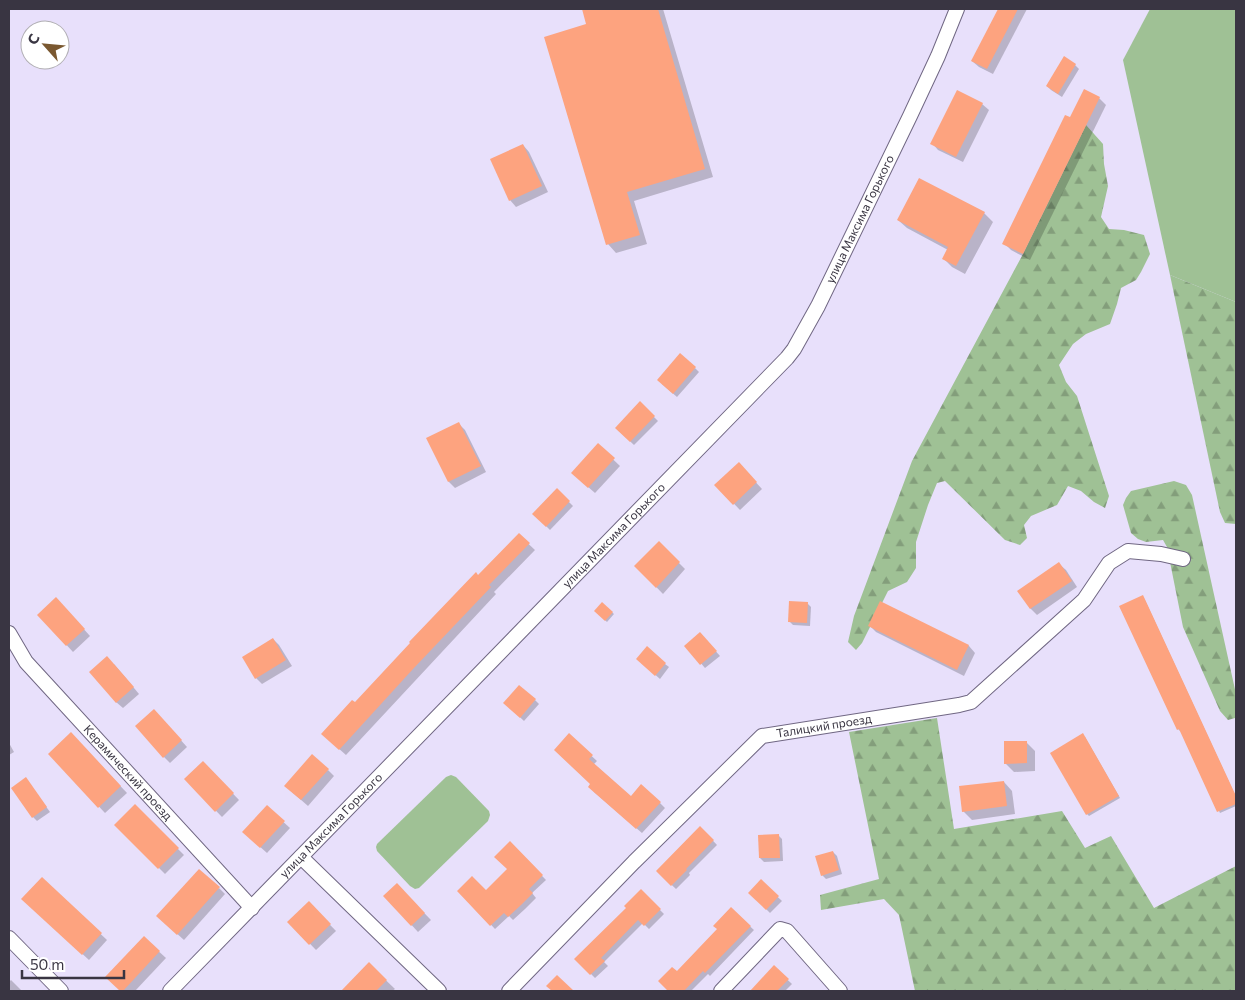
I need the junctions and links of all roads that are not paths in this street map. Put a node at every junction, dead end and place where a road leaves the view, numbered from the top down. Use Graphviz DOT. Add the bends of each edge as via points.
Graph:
graph roads {
  1 [pos="957,9"];
  2 [pos="1183,559"];
  3 [pos="9,633"];
  4 [pos="301,857"];
  5 [pos="252,908"];
  6 [pos="9,938"];
  7 [pos="61,991"];
  8 [pos="170,991"];
  9 [pos="439,991"];
  10 [pos="509,991"];
  11 [pos="721,991"];
  12 [pos="840,991"];
  1 -- 4 [label="street, улица Максима Горького" via="910,116 794,349"];
  2 -- 10 [label="street, Талицкий проезд" via="1128,551 1110,563 1084,600 971,702 762,736"];
  3 -- 5 [label="street, Керамический проезд" via="26,662"];
  4 -- 5 [label="street, улица Максима Горького"];
  4 -- 9 [label="street"];
  5 -- 8 [label="street, улица Максима Горького"];
  6 -- 7 [label="street"];
  11 -- 12 [label="street" via="780,929 787,931"];
}
